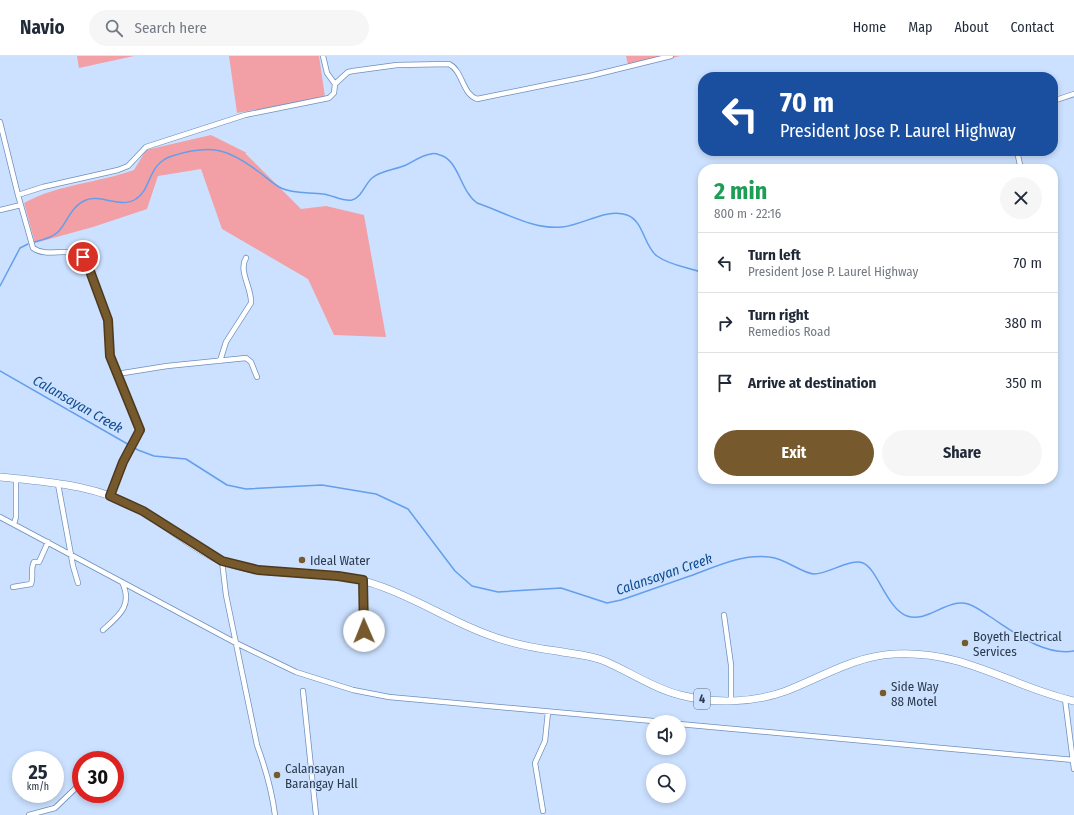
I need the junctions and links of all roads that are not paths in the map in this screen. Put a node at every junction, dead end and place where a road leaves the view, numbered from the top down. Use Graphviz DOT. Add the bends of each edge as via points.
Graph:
graph roads {
  1 [pos="323,56"];
  2 [pos="671,56"];
  3 [pos="335,84"];
  4 [pos="1074,94"];
  5 [pos="1058,99"];
  6 [pos="0,122"];
  7 [pos="18,195"];
  8 [pos="21,205"];
  9 [pos="0,210"];
  10 [pos="246,258"];
  11 [pos="220,361"];
  12 [pos="117,374"];
  13 [pos="257,377"];
  14 [pos="0,477"];
  15 [pos="16,479"];
  16 [pos="58,484"];
  17 [pos="110,496"];
  18 [pos="0,517"];
  19 [pos="14,524"];
  20 [pos="48,542"];
  21 [pos="72,555"];
  22 [pos="222,561"];
  23 [pos="363,580"];
  24 [pos="122,582"];
  25 [pos="78,583"];
  26 [pos="13,587"];
  27 [pos="724,615"];
  28 [pos="103,630"];
  29 [pos="364,631"];
  30 [pos="236,643"];
  31 [pos="303,691"];
  32 [pos="1065,699"];
  33 [pos="731,701"];
  34 [pos="1074,701"];
  35 [pos="548,712"];
  36 [pos="646,720"];
  37 [pos="686,725"];
  38 [pos="1074,760"];
  39 [pos="1074,769"];
  40 [pos="72,792"];
  41 [pos="543,811"];
  42 [pos="29,815"];
  43 [pos="275,815"];
  44 [pos="316,815"];
  1 -- 3 [label="street" via="327,74"];
  2 -- 3 [label="street" via="477,99 469,94 452,66 444,63 397,65 353,71 339,78"];
  3 -- 7 [label="street" via="334,93 329,98 245,115 146,147 128,166 118,170"];
  4 -- 5 [label="street"];
  6 -- 7 [label="street"];
  7 -- 8 [label="street"];
  8 -- 9 [label="street"];
  8 -- 12 [label="street" via="33,248 42,252 75,252 87,263 108,320 110,356"];
  10 -- 11 [label="street" via="243,266 251,303 226,342"];
  11 -- 12 [label="street"];
  11 -- 13 [label="street" via="246,358 250,360"];
  12 -- 17 [label="street" via="139,426 138,435 123,462"];
  14 -- 15 [label="highway, 4"];
  15 -- 16 [label="highway, 4"];
  15 -- 19 [label="street"];
  16 -- 17 [label="highway, 4"];
  16 -- 21 [label="street"];
  17 -- 22 [label="highway, 4" via="143,511"];
  18 -- 19 [label="street"];
  19 -- 20 [label="street"];
  20 -- 21 [label="street"];
  20 -- 26 [label="street" via="42,558 32,566 31,584"];
  21 -- 24 [label="street"];
  21 -- 25 [label="street"];
  22 -- 23 [label="highway, 4" via="258,570"];
  22 -- 30 [label="street"];
  23 -- 29 [label="street"];
  23 -- 33 [label="highway, 4" via="397,592 486,634 531,647 596,658 680,696"];
  24 -- 28 [label="street" via="127,592 127,600 123,610"];
  24 -- 30 [label="street"];
  27 -- 33 [label="street" via="731,665"];
  30 -- 35 [label="street" via="296,672 353,690 389,697"];
  30 -- 43 [label="street" via="257,745 262,754"];
  31 -- 44 [label="street"];
  32 -- 33 [label="highway, 4" via="962,661 907,653 876,656 776,694"];
  32 -- 34 [label="highway, 4"];
  32 -- 38 [label="street"];
  35 -- 36 [label="street"];
  35 -- 41 [label="street" via="545,741 534,764"];
  37 -- 38 [label="street"];
  38 -- 39 [label="street"];
  40 -- 42 [label="street" via="55,808"];
}
